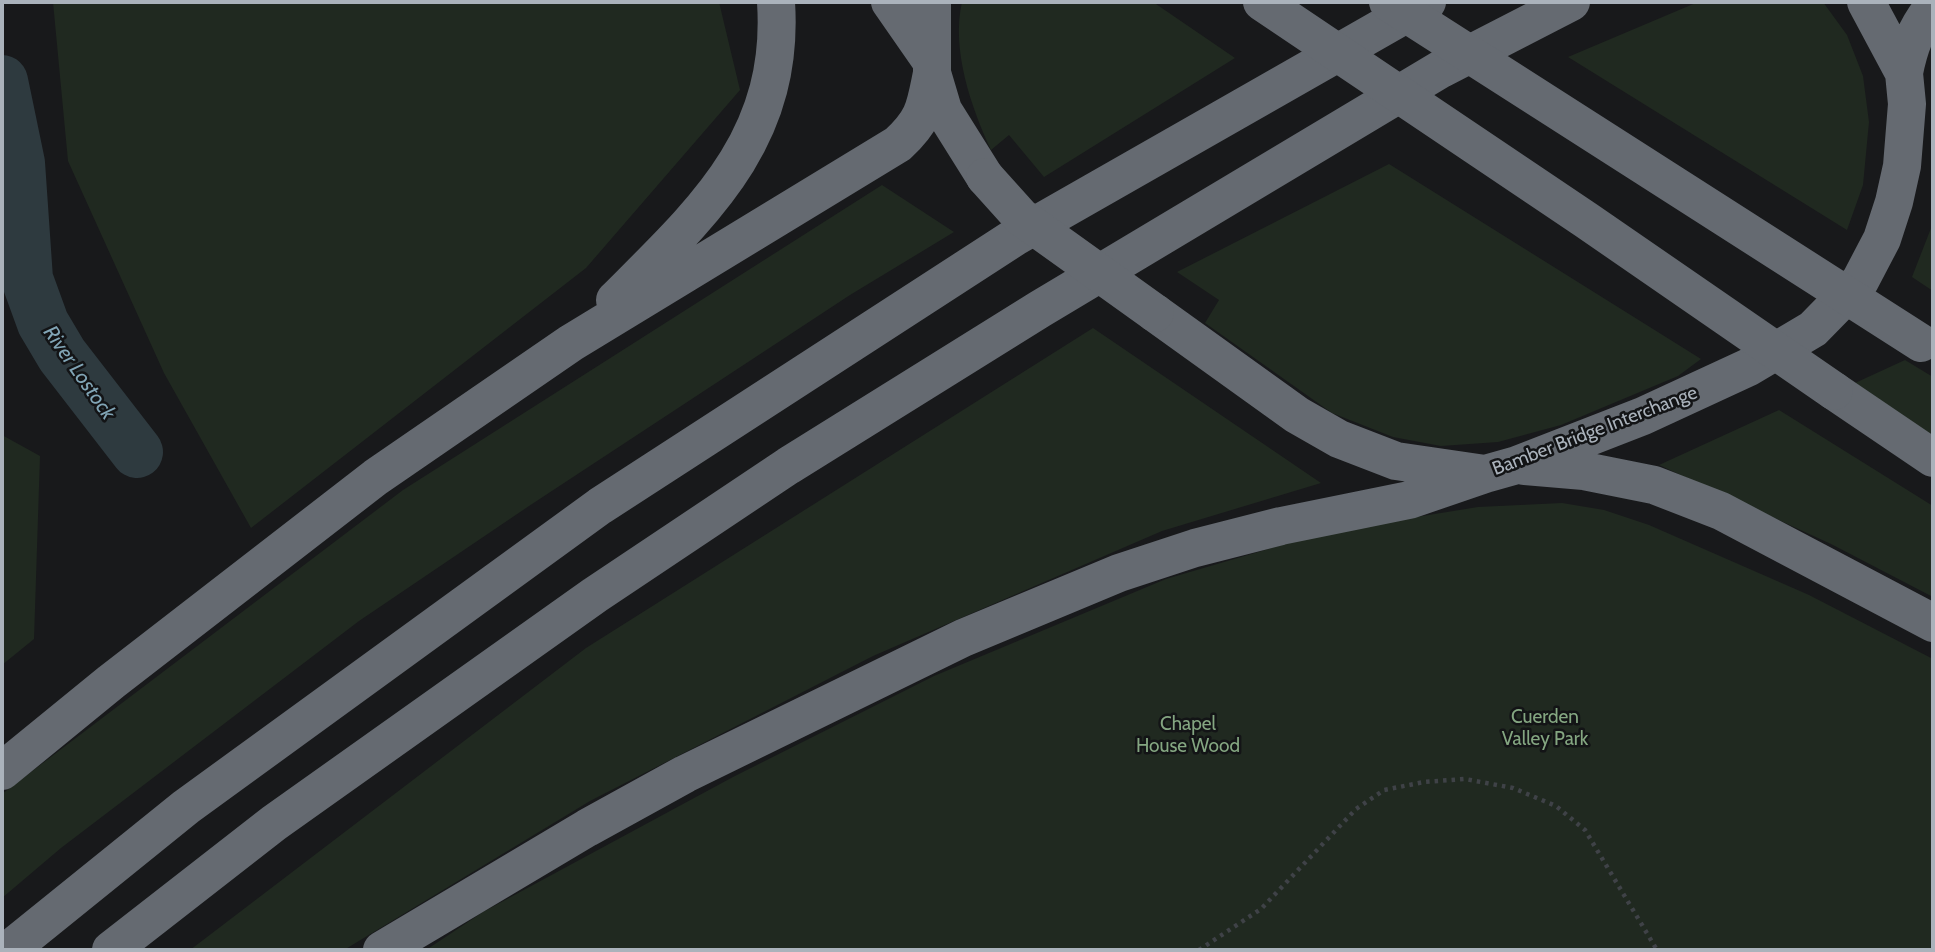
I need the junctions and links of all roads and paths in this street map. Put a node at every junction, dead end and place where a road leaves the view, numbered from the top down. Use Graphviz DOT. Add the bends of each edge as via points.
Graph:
graph roads {
  1 [pos="776,2"];
  2 [pos="890,2"];
  3 [pos="933,2"];
  4 [pos="1262,2"];
  5 [pos="1388,2"];
  6 [pos="1427,2"];
  7 [pos="1571,2"];
  8 [pos="1866,2"];
  9 [pos="1933,7"];
  10 [pos="931,67"];
  11 [pos="1905,77"];
  12 [pos="1933,130"];
  13 [pos="571,343"];
  14 [pos="1927,347"];
  15 [pos="1933,458"];
  16 [pos="1501,469"];
  17 [pos="1933,622"];
  18 [pos="2,771"];
  19 [pos="9,950"];
  20 [pos="111,950"];
  21 [pos="382,950"];
  22 [pos="1199,950"];
  23 [pos="1657,950"];
  1 -- 13 [label="highway" via="774,62 759,119 739,160 670,245"];
  2 -- 10 [label="highway"];
  3 -- 10 [label="highway, Bamber Bridge Interchange"];
  4 -- 15 [label="highway, bridge"];
  5 -- 14 [label="highway, bridge"];
  6 -- 19 [label="highway" via="1015,237 600,506 186,807"];
  7 -- 20 [label="highway" via="1441,69 788,466 595,595 274,823"];
  8 -- 11 [label="highway, Bamber Bridge Interchange"];
  9 -- 11 [label="highway" via="1909,46"];
  10 -- 13 [label="highway" via="925,112 898,144"];
  10 -- 16 [label="highway, Bamber Bridge Interchange, bridge" via="943,110 985,177 1021,217 1297,415 1339,439 1396,461"];
  11 -- 12 [label="highway"];
  11 -- 16 [label="highway, Bamber Bridge Interchange" via="1902,166 1882,239 1860,281 1813,329 1749,367 1643,416"];
  13 -- 18 [label="highway" via="376,477"];
  16 -- 17 [label="highway" via="1584,471 1654,485 1721,511"];
  16 -- 21 [label="highway" via="1409,500 1195,548 1119,573 964,638 685,774"];
  22 -- 23 [label="path" via="1261,909 1356,809 1384,790 1465,779 1513,788 1546,802 1585,830"];
}
